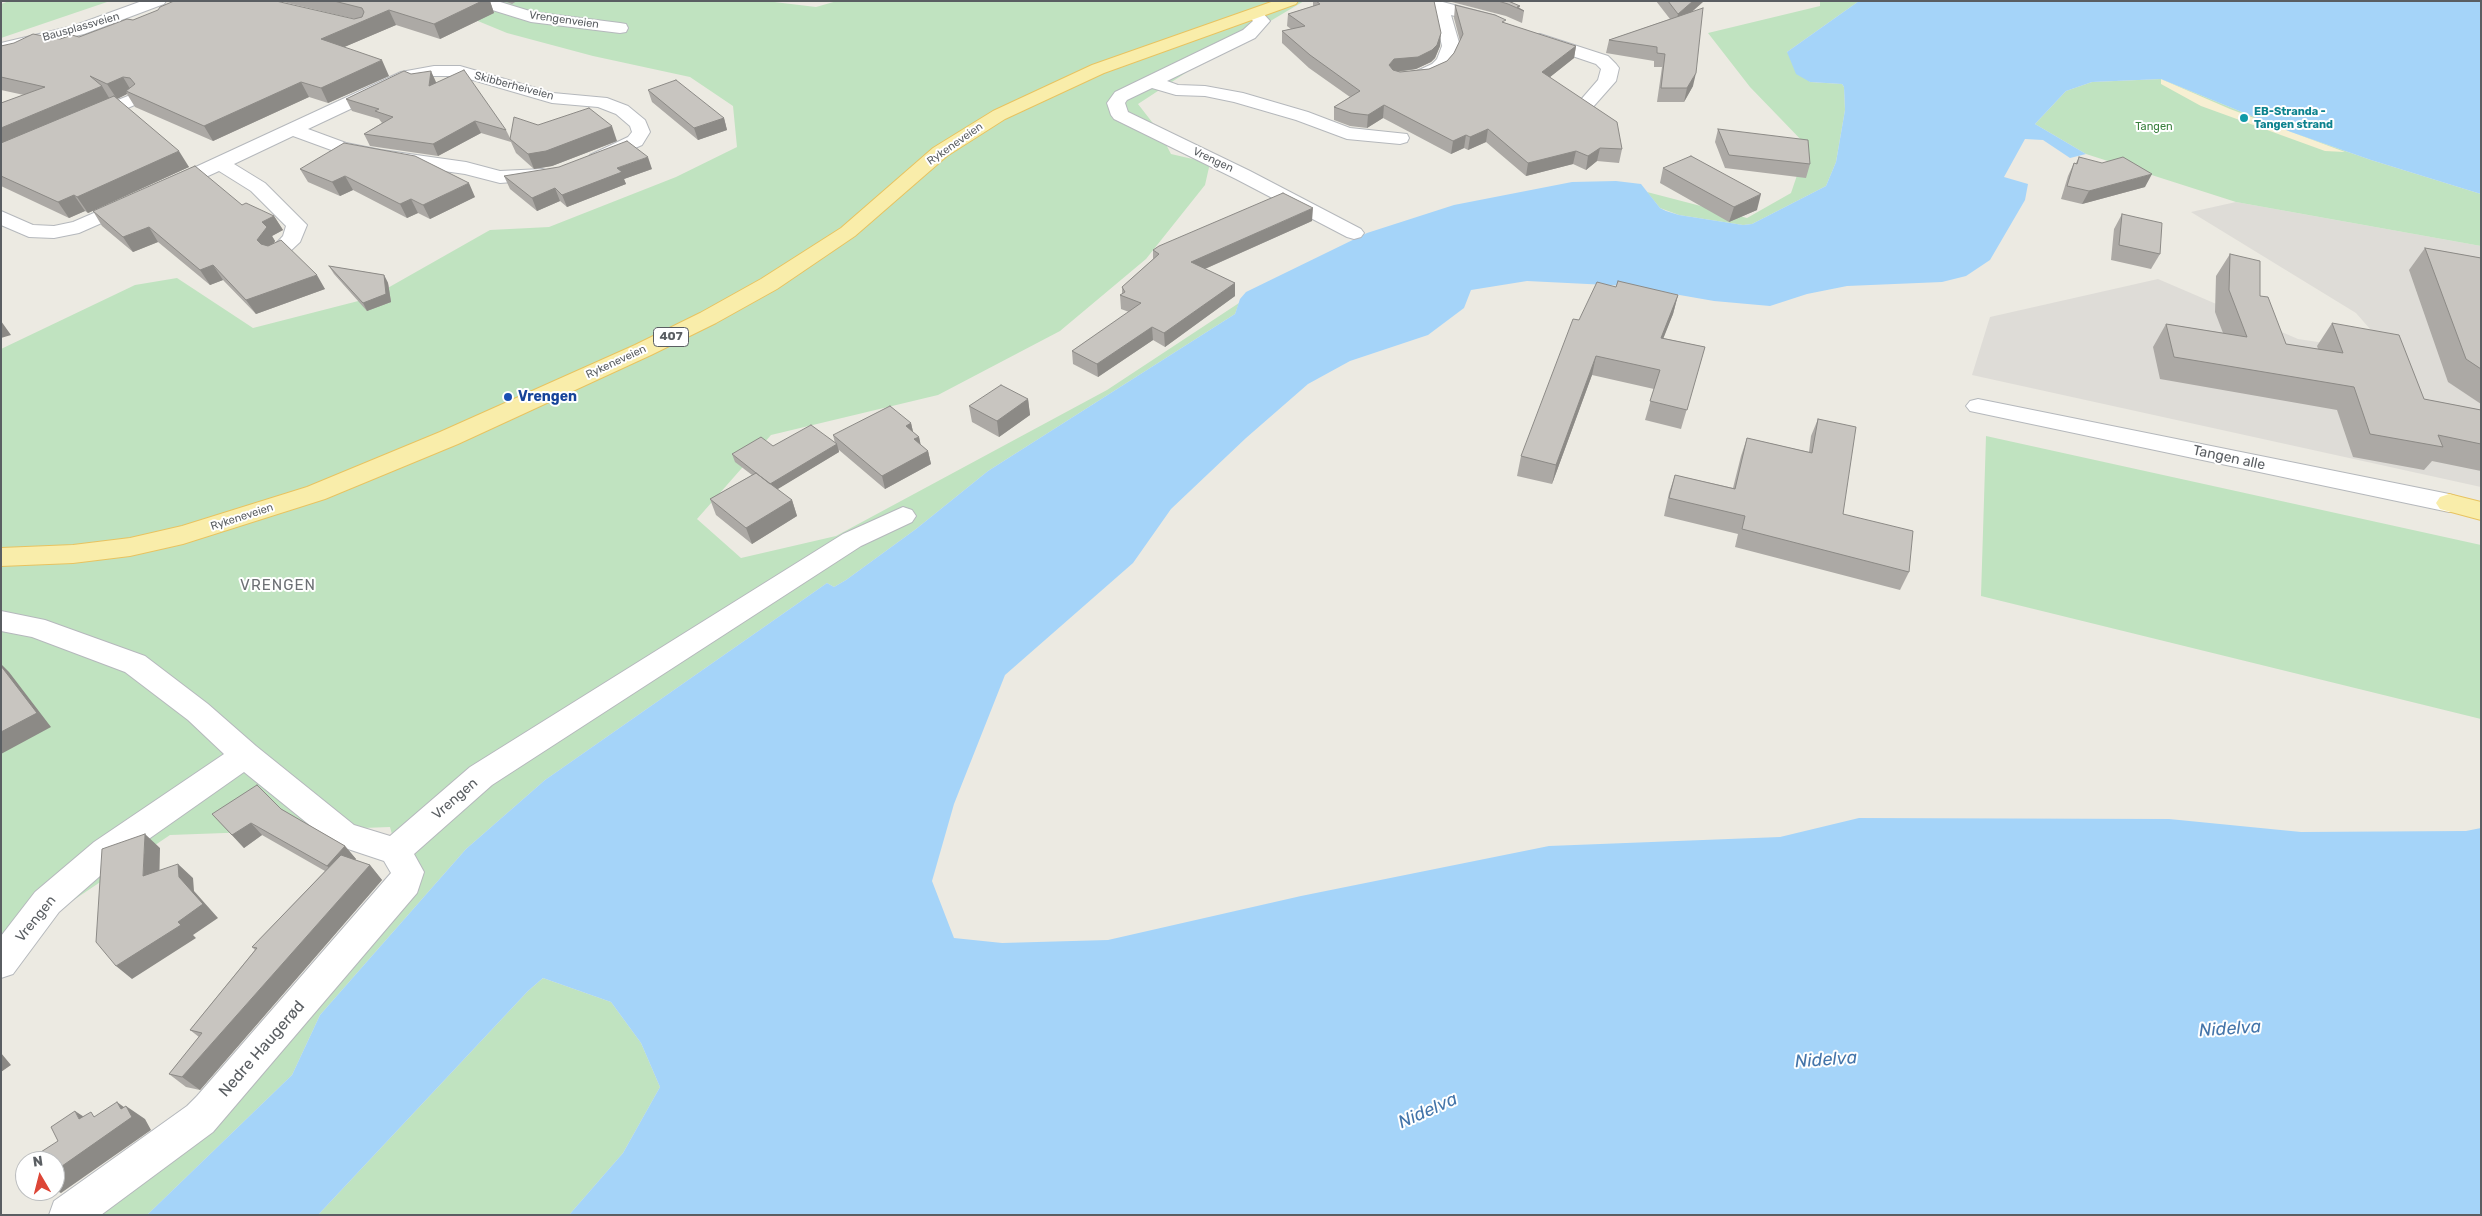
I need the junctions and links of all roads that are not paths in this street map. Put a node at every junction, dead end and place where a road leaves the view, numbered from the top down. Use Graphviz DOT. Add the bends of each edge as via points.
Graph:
graph roads {
  1 [pos="158,1"];
  2 [pos="480,1"];
  3 [pos="1290,1"];
  4 [pos="1433,5"];
  5 [pos="1256,14"];
  6 [pos="620,28"];
  7 [pos="1,48"];
  8 [pos="1399,78"];
  9 [pos="1151,81"];
  10 [pos="134,98"];
  11 [pos="1587,103"];
  12 [pos="72,126"];
  13 [pos="293,130"];
  14 [pos="1400,138"];
  15 [pos="220,163"];
  16 [pos="585,163"];
  17 [pos="556,173"];
  18 [pos="1,217"];
  19 [pos="1354,233"];
  20 [pos="277,253"];
  21 [pos="1978,406"];
  22 [pos="2448,503"];
  23 [pos="2481,510"];
  24 [pos="903,516"];
  25 [pos="1,557"];
  26 [pos="1,621"];
  27 [pos="245,755"];
  28 [pos="395,851"];
  29 [pos="1,963"];
  30 [pos="68,1215"];
  1 -- 7 [label="street, Bausplassveien" via="78,30"];
  2 -- 6 [label="street, Vrengenveien" via="531,16"];
  3 -- 5 [label="main road, Rykeneveien / 407"];
  4 -- 8 [label="street" via="1451,46 1445,61 1420,76"];
  4 -- 11 [label="street" via="1515,29 1602,60 1610,68 1607,81"];
  5 -- 9 [label="street, Vrengen" via="1262,21 1249,34"];
  5 -- 25 [label="main road, Rykeneveien / 407" via="1098,69 999,115 940,152 848,232 769,284 643,350 449,438 316,492 183,535 130,547 73,554"];
  9 -- 14 [label="street" via="1176,90 1237,97 1347,133"];
  9 -- 19 [label="street, Vrengen" via="1121,96 1116,103 1120,115"];
  10 -- 12 [label="street"];
  13 -- 15 [label="street, Skibberheiveien"];
  13 -- 16 [label="street, Skibberheiveien" via="407,76 460,71 552,98 601,102 622,110 638,124 640,132 635,142"];
  13 -- 17 [label="street" via="341,147 466,168 500,177"];
  15 -- 18 [label="street, Skibberheiveien" via="78,227 54,232 29,231"];
  15 -- 20 [label="street" via="258,187 297,225 293,238"];
  21 -- 22 [label="street, Tangen alle"];
  22 -- 23 [label="main road, Tangen alle"];
  24 -- 28 [label="street, Vrengen" via="852,540 481,776"];
  26 -- 27 [label="street" via="34,627 135,664 198,712"];
  27 -- 28 [label="street" via="344,834"];
  27 -- 29 [label="street, Vrengen" via="105,852 47,902"];
  28 -- 30 [label="street, Nedre Haugerød" via="408,872 405,883 210,1109"];
}
